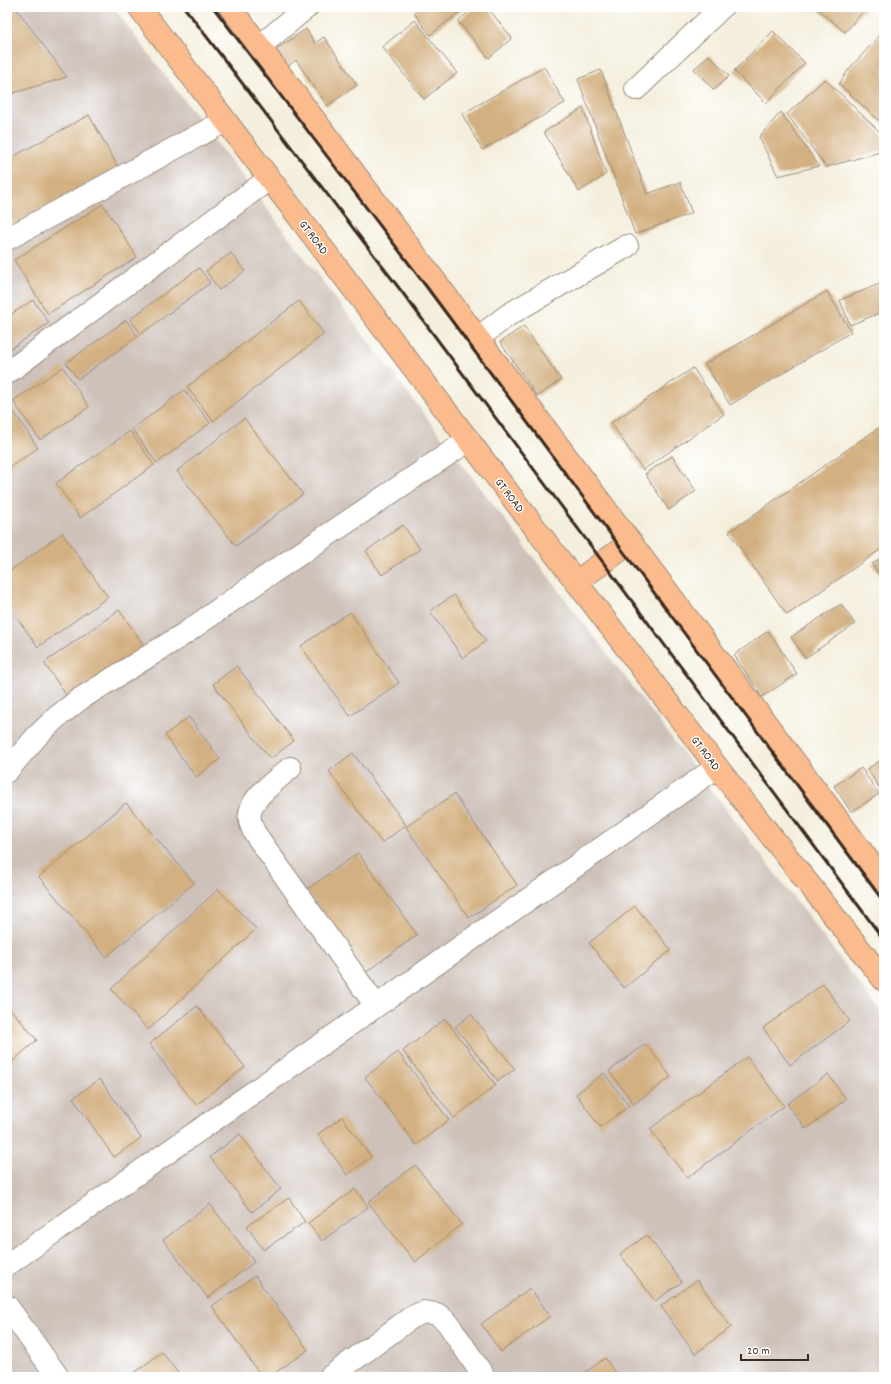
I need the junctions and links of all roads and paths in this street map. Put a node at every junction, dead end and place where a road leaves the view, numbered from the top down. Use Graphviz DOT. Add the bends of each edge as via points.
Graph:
graph roads {
  1 [pos="139,7"];
  2 [pos="230,7"];
  3 [pos="307,7"];
  4 [pos="722,7"];
  5 [pos="260,46"];
  6 [pos="636,89"];
  7 [pos="225,121"];
  8 [pos="269,179"];
  9 [pos="7,239"];
  10 [pos="627,246"];
  11 [pos="478,338"];
  12 [pos="7,373"];
  13 [pos="469,440"];
  14 [pos="630,542"];
  15 [pos="576,582"];
  16 [pos="717,767"];
  17 [pos="290,768"];
  18 [pos="7,771"];
  19 [pos="884,881"];
  20 [pos="884,980"];
  21 [pos="376,1006"];
  22 [pos="7,1265"];
  23 [pos="7,1306"];
  24 [pos="58,1377"];
  25 [pos="330,1377"];
  26 [pos="484,1377"];
  1 -- 7 [label="highway, GT ROAD"];
  2 -- 5 [label="highway"];
  3 -- 5 [label="street"];
  4 -- 6 [label="street"];
  5 -- 11 [label="highway"];
  7 -- 8 [label="highway, GT ROAD"];
  7 -- 9 [label="street"];
  8 -- 12 [label="street"];
  8 -- 13 [label="highway, GT ROAD"];
  10 -- 11 [label="street" via="508,315"];
  11 -- 14 [label="highway"];
  13 -- 15 [label="highway, GT ROAD"];
  13 -- 18 [label="street" via="184,634 80,700 38,735"];
  14 -- 15 [label="highway"];
  14 -- 19 [label="highway"];
  15 -- 16 [label="highway, GT ROAD"];
  16 -- 20 [label="highway, GT ROAD"];
  16 -- 21 [label="street"];
  17 -- 21 [label="street" via="252,805 250,819 254,832"];
  21 -- 22 [label="street"];
  23 -- 24 [label="street"];
  25 -- 26 [label="street" via="412,1317 424,1312 437,1314 447,1322"];
}
